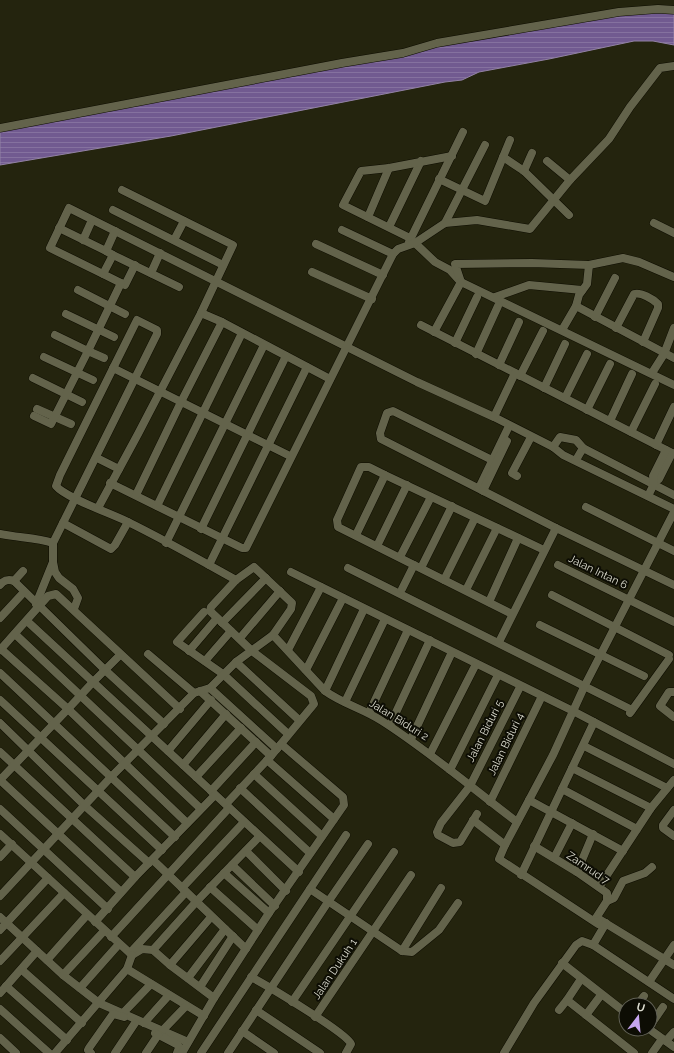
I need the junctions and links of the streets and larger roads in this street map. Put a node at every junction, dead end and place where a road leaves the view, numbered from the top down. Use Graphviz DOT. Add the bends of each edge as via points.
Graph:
graph roads {
  1 [pos="674,10"];
  2 [pos="674,66"];
  3 [pos="0,128"];
  4 [pos="463,132"];
  5 [pos="510,140"];
  6 [pos="485,145"];
  7 [pos="532,153"];
  8 [pos="452,156"];
  9 [pos="503,157"];
  10 [pos="421,161"];
  11 [pos="547,161"];
  12 [pos="389,168"];
  13 [pos="524,171"];
  14 [pos="439,179"];
  15 [pos="570,180"];
  16 [pos="122,190"];
  17 [pos="460,190"];
  18 [pos="554,201"];
  19 [pos="113,210"];
  20 [pos="569,215"];
  21 [pos="368,217"];
  22 [pos="92,220"];
  23 [pos="184,221"];
  24 [pos="445,223"];
  25 [pos="654,223"];
  26 [pos="389,227"];
  27 [pos="59,228"];
  28 [pos="342,230"];
  29 [pos="115,231"];
  30 [pos="674,233"];
  31 [pos="83,240"];
  32 [pos="174,240"];
  33 [pos="411,242"];
  34 [pos="316,244"];
  35 [pos="109,253"];
  36 [pos="160,253"];
  37 [pos="394,254"];
  38 [pos="135,265"];
  39 [pos="223,265"];
  40 [pos="589,265"];
  41 [pos="312,272"];
  42 [pos="151,273"];
  43 [pos="103,274"];
  44 [pos="383,275"];
  45 [pos="674,277"];
  46 [pos="615,278"];
  47 [pos="216,280"];
  48 [pos="461,282"];
  49 [pos="121,283"];
  50 [pos="179,287"];
  51 [pos="78,290"];
  52 [pos="582,290"];
  53 [pos="477,297"];
  54 [pos="495,297"];
  55 [pos="372,299"];
  56 [pos="110,306"];
  57 [pos="498,306"];
  58 [pos="576,306"];
  59 [pos="201,313"];
  60 [pos="66,314"];
  61 [pos="125,314"];
  62 [pos="596,317"];
  63 [pos="222,322"];
  64 [pos="519,322"];
  65 [pos="421,325"];
  66 [pos="616,328"];
  67 [pos="674,328"];
  68 [pos="99,329"];
  69 [pos="562,330"];
  70 [pos="543,331"];
  71 [pos="434,332"];
  72 [pos="242,333"];
  73 [pos="55,335"];
  74 [pos="114,337"];
  75 [pos="642,342"];
  76 [pos="455,343"];
  77 [pos="565,344"];
  78 [pos="264,345"];
  79 [pos="346,346"];
  80 [pos="88,351"];
  81 [pos="476,354"];
  82 [pos="587,354"];
  83 [pos="664,354"];
  84 [pos="286,356"];
  85 [pos="44,357"];
  86 [pos="104,358"];
  87 [pos="674,358"];
  88 [pos="610,364"];
  89 [pos="499,365"];
  90 [pos="307,367"];
  91 [pos="113,368"];
  92 [pos="77,373"];
  93 [pos="652,373"];
  94 [pos="518,374"];
  95 [pos="632,374"];
  96 [pos="33,378"];
  97 [pos="135,379"];
  98 [pos="330,379"];
  99 [pos="93,380"];
  100 [pos="655,384"];
  101 [pos="674,385"];
  102 [pos="544,388"];
  103 [pos="159,391"];
  104 [pos="66,395"];
  105 [pos="565,398"];
  106 [pos="82,402"];
  107 [pos="181,402"];
  108 [pos="674,407"];
  109 [pos="587,410"];
  110 [pos="36,412"];
  111 [pos="202,413"];
  112 [pos="55,417"];
  113 [pos="494,417"];
  114 [pos="610,421"];
  115 [pos="72,424"];
  116 [pos="224,424"];
  117 [pos="511,427"];
  118 [pos="631,432"];
  119 [pos="246,435"];
  120 [pos="531,437"];
  121 [pos="268,445"];
  122 [pos="656,445"];
  123 [pos="553,447"];
  124 [pos="583,448"];
  125 [pos="671,452"];
  126 [pos="290,456"];
  127 [pos="97,458"];
  128 [pos="492,460"];
  129 [pos="576,460"];
  130 [pos="119,469"];
  131 [pos="385,475"];
  132 [pos="517,476"];
  133 [pos="110,483"];
  134 [pos="654,483"];
  135 [pos="407,485"];
  136 [pos="481,489"];
  137 [pos="136,495"];
  138 [pos="674,495"];
  139 [pos="648,496"];
  140 [pos="431,497"];
  141 [pos="76,498"];
  142 [pos="157,506"];
  143 [pos="452,506"];
  144 [pos="586,507"];
  145 [pos="98,508"];
  146 [pos="674,508"];
  147 [pos="674,512"];
  148 [pos="179,518"];
  149 [pos="475,518"];
  150 [pos="128,522"];
  151 [pos="63,523"];
  152 [pos="497,528"];
  153 [pos="556,528"];
  154 [pos="201,529"];
  155 [pos="0,534"];
  156 [pos="356,535"];
  157 [pos="518,538"];
  158 [pos="223,539"];
  159 [pos="54,543"];
  160 [pos="166,543"];
  161 [pos="658,543"];
  162 [pos="377,546"];
  163 [pos="544,550"];
  164 [pos="674,551"];
  165 [pos="400,557"];
  166 [pos="53,562"];
  167 [pos="209,565"];
  168 [pos="558,565"];
  169 [pos="417,566"];
  170 [pos="348,568"];
  171 [pos="359,568"];
  172 [pos="645,570"];
  173 [pos="23,571"];
  174 [pos="291,572"];
  175 [pos="266,578"];
  176 [pos="236,580"];
  177 [pos="444,580"];
  178 [pos="14,581"];
  179 [pos="382,582"];
  180 [pos="0,585"];
  181 [pos="674,585"];
  182 [pos="321,587"];
  183 [pos="402,589"];
  184 [pos="466,590"];
  185 [pos="280,591"];
  186 [pos="24,592"];
  187 [pos="552,595"];
  188 [pos="343,598"];
  189 [pos="630,599"];
  190 [pos="489,602"];
  191 [pos="37,605"];
  192 [pos="74,609"];
  193 [pos="364,609"];
  194 [pos="204,612"];
  195 [pos="441,612"];
  196 [pos="512,614"];
  197 [pos="0,618"];
  198 [pos="385,619"];
  199 [pos="220,620"];
  200 [pos="27,621"];
  201 [pos="674,622"];
  202 [pos="540,625"];
  203 [pos="615,628"];
  204 [pos="408,630"];
  205 [pos="231,631"];
  206 [pos="14,634"];
  207 [pos="273,635"];
  208 [pos="240,638"];
  209 [pos="430,640"];
  210 [pos="500,640"];
  211 [pos="1,650"];
  212 [pos="189,650"];
  213 [pos="288,650"];
  214 [pos="252,651"];
  215 [pos="452,652"];
  216 [pos="120,654"];
  217 [pos="148,654"];
  218 [pos="601,655"];
  219 [pos="205,661"];
  220 [pos="236,662"];
  221 [pos="476,664"];
  222 [pos="105,670"];
  223 [pos="306,670"];
  224 [pos="0,673"];
  225 [pos="223,674"];
  226 [pos="498,675"];
  227 [pos="644,676"];
  228 [pos="92,682"];
  229 [pos="589,685"];
  230 [pos="520,687"];
  231 [pos="210,688"];
  232 [pos="325,691"];
  233 [pos="197,692"];
  234 [pos="674,692"];
  235 [pos="81,696"];
  236 [pos="542,696"];
  237 [pos="0,700"];
  238 [pos="211,700"];
  239 [pos="345,702"];
  240 [pos="68,709"];
  241 [pos="180,709"];
  242 [pos="573,711"];
  243 [pos="368,713"];
  244 [pos="226,714"];
  245 [pos="674,717"];
  246 [pos="299,720"];
  247 [pos="594,722"];
  248 [pos="0,723"];
  249 [pos="53,724"];
  250 [pos="164,724"];
  251 [pos="390,726"];
  252 [pos="241,728"];
  253 [pos="288,734"];
  254 [pos="153,736"];
  255 [pos="40,738"];
  256 [pos="266,739"];
  257 [pos="411,740"];
  258 [pos="258,743"];
  259 [pos="279,746"];
  260 [pos="584,746"];
  261 [pos="28,749"];
  262 [pos="138,750"];
  263 [pos="168,751"];
  264 [pos="0,752"];
  265 [pos="430,754"];
  266 [pos="269,758"];
  267 [pos="125,763"];
  268 [pos="13,764"];
  269 [pos="674,764"];
  270 [pos="183,765"];
  271 [pos="572,768"];
  272 [pos="450,770"];
  273 [pos="254,774"];
  274 [pos="111,777"];
  275 [pos="196,777"];
  276 [pos="0,780"];
  277 [pos="674,780"];
  278 [pos="470,786"];
  279 [pos="240,788"];
  280 [pos="667,788"];
  281 [pos="562,789"];
  282 [pos="98,791"];
  283 [pos="213,793"];
  284 [pos="529,800"];
  285 [pos="490,802"];
  286 [pos="86,806"];
  287 [pos="227,806"];
  288 [pos="200,808"];
  289 [pos="651,808"];
  290 [pos="0,809"];
  291 [pos="674,810"];
  292 [pos="550,812"];
  293 [pos="73,819"];
  294 [pos="334,819"];
  295 [pos="244,822"];
  296 [pos="517,822"];
  297 [pos="187,823"];
  298 [pos="572,823"];
  299 [pos="637,829"];
  300 [pos="0,834"];
  301 [pos="593,834"];
  302 [pos="58,835"];
  303 [pos="346,835"];
  304 [pos="322,836"];
  305 [pos="674,836"];
  306 [pos="175,837"];
  307 [pos="259,837"];
  308 [pos="12,844"];
  309 [pos="368,844"];
  310 [pos="505,845"];
  311 [pos="534,846"];
  312 [pos="44,850"];
  313 [pos="162,850"];
  314 [pos="623,851"];
  315 [pos="246,852"];
  316 [pos="394,852"];
  317 [pos="310,854"];
  318 [pos="0,857"];
  319 [pos="554,858"];
  320 [pos="31,862"];
  321 [pos="151,862"];
  322 [pos="232,865"];
  323 [pos="652,867"];
  324 [pos="298,872"];
  325 [pos="522,872"];
  326 [pos="576,872"];
  327 [pos="224,873"];
  328 [pos="168,874"];
  329 [pos="411,875"];
  330 [pos="135,877"];
  331 [pos="48,878"];
  332 [pos="210,887"];
  333 [pos="599,887"];
  334 [pos="441,888"];
  335 [pos="310,889"];
  336 [pos="184,890"];
  337 [pos="286,890"];
  338 [pos="121,892"];
  339 [pos="64,894"];
  340 [pos="0,896"];
  341 [pos="607,901"];
  342 [pos="196,902"];
  343 [pos="328,902"];
  344 [pos="458,903"];
  345 [pos="275,906"];
  346 [pos="108,909"];
  347 [pos="269,913"];
  348 [pos="87,915"];
  349 [pos="0,917"];
  350 [pos="211,917"];
  351 [pos="349,917"];
  352 [pos="601,920"];
  353 [pos="95,922"];
  354 [pos="6,923"];
  355 [pos="225,929"];
  356 [pos="0,930"];
  357 [pos="258,930"];
  358 [pos="104,931"];
  359 [pos="373,933"];
  360 [pos="22,936"];
  361 [pos="233,936"];
  362 [pos="111,937"];
  363 [pos="119,944"];
  364 [pos="593,945"];
  365 [pos="674,945"];
  366 [pos="246,949"];
  367 [pos="153,950"];
  368 [pos="402,951"];
  369 [pos="37,952"];
  370 [pos="131,954"];
  371 [pos="665,958"];
  372 [pos="0,960"];
  373 [pos="46,960"];
  374 [pos="562,963"];
  375 [pos="170,965"];
  376 [pos="674,965"];
  377 [pos="127,969"];
  378 [pos="22,970"];
  379 [pos="63,975"];
  380 [pos="251,977"];
  381 [pos="188,978"];
  382 [pos="581,979"];
  383 [pos="649,982"];
  384 [pos="151,984"];
  385 [pos="200,987"];
  386 [pos="80,988"];
  387 [pos="271,988"];
  388 [pos="3,989"];
  389 [pos="169,995"];
  390 [pos="601,995"];
  391 [pos="214,998"];
  392 [pos="674,999"];
  393 [pos="567,1000"];
  394 [pos="292,1002"];
  395 [pos="99,1003"];
  396 [pos="186,1006"];
  397 [pos="618,1007"];
  398 [pos="663,1007"];
  399 [pos="0,1009"];
  400 [pos="256,1010"];
  401 [pos="559,1010"];
  402 [pos="124,1012"];
  403 [pos="586,1015"];
  404 [pos="658,1015"];
  405 [pos="204,1016"];
  406 [pos="315,1017"];
  407 [pos="82,1023"];
  408 [pos="140,1023"];
  409 [pos="242,1031"];
  410 [pos="674,1032"];
  411 [pos="160,1033"];
  412 [pos="658,1035"];
  413 [pos="0,1038"];
  414 [pos="67,1040"];
  415 [pos="664,1040"];
  416 [pos="188,1042"];
  417 [pos="674,1047"];
  418 [pos="16,1053"];
  419 [pos="49,1053"];
  420 [pos="54,1053"];
  421 [pos="91,1053"];
  422 [pos="115,1053"];
  423 [pos="146,1053"];
  424 [pos="177,1053"];
  425 [pos="182,1053"];
  426 [pos="201,1053"];
  427 [pos="229,1053"];
  428 [pos="274,1053"];
  429 [pos="320,1053"];
  430 [pos="346,1053"];
  431 [pos="504,1053"];
  432 [pos="634,1053"];
  433 [pos="652,1053"];
  1 -- 3 [label="street" via="619,12 437,43 403,53"];
  2 -- 15 [label="street" via="660,68 609,138"];
  4 -- 8 [label="street"];
  5 -- 9 [label="street"];
  6 -- 17 [label="street"];
  7 -- 13 [label="street"];
  8 -- 10 [label="street"];
  8 -- 14 [label="street"];
  9 -- 13 [label="street"];
  9 -- 17 [label="street" via="485,200"];
  10 -- 12 [label="street"];
  10 -- 26 [label="street"];
  11 -- 15 [label="street"];
  12 -- 21 [label="street"];
  12 -- 21 [label="street" via="361,171 343,205"];
  13 -- 18 [label="street"];
  14 -- 17 [label="street"];
  14 -- 33 [label="street"];
  15 -- 18 [label="street"];
  16 -- 23 [label="street"];
  17 -- 24 [label="street"];
  18 -- 20 [label="street"];
  18 -- 24 [label="street" via="530,229 477,220"];
  19 -- 32 [label="street"];
  21 -- 26 [label="street"];
  22 -- 27 [label="street" via="69,208"];
  22 -- 29 [label="street"];
  22 -- 31 [label="street"];
  23 -- 32 [label="street"];
  23 -- 39 [label="street" via="233,246"];
  24 -- 33 [label="street"];
  25 -- 30 [label="street"];
  26 -- 33 [label="street"];
  27 -- 31 [label="street"];
  27 -- 43 [label="street" via="50,248"];
  28 -- 37 [label="street"];
  29 -- 35 [label="street"];
  29 -- 36 [label="street"];
  31 -- 35 [label="street"];
  32 -- 39 [label="street"];
  33 -- 37 [label="street"];
  33 -- 48 [label="street" via="435,262 450,270"];
  34 -- 44 [label="street"];
  35 -- 38 [label="street"];
  35 -- 43 [label="street"];
  36 -- 42 [label="street"];
  36 -- 47 [label="street"];
  37 -- 44 [label="street"];
  38 -- 42 [label="street"];
  38 -- 49 [label="street" via="126,285"];
  39 -- 47 [label="street"];
  40 -- 45 [label="street" via="623,258 632,259"];
  40 -- 48 [label="street" via="455,264"];
  40 -- 52 [label="street" via="587,284"];
  41 -- 55 [label="street"];
  42 -- 50 [label="street"];
  43 -- 49 [label="street"];
  44 -- 55 [label="street"];
  46 -- 62 [label="street"];
  47 -- 59 [label="street"];
  47 -- 79 [label="street"];
  48 -- 54 [label="street"];
  48 -- 71 [label="street"];
  49 -- 56 [label="street"];
  51 -- 56 [label="street"];
  52 -- 54 [label="street" via="529,285"];
  52 -- 58 [label="street"];
  53 -- 76 [label="street"];
  54 -- 69 [label="street"];
  55 -- 79 [label="street"];
  56 -- 61 [label="street"];
  56 -- 68 [label="street"];
  57 -- 81 [label="street"];
  58 -- 62 [label="street"];
  58 -- 69 [label="street"];
  59 -- 63 [label="street"];
  59 -- 103 [label="street"];
  60 -- 68 [label="street"];
  62 -- 66 [label="street"];
  63 -- 72 [label="street"];
  63 -- 107 [label="street"];
  64 -- 89 [label="street"];
  65 -- 71 [label="street"];
  66 -- 75 [label="street"];
  66 -- 75 [label="street" via="634,294 638,293 655,301 658,308"];
  67 -- 83 [label="street"];
  68 -- 74 [label="street"];
  68 -- 80 [label="street"];
  69 -- 93 [label="street"];
  70 -- 94 [label="street"];
  71 -- 76 [label="street"];
  72 -- 78 [label="street"];
  72 -- 111 [label="street"];
  73 -- 80 [label="street"];
  75 -- 83 [label="street"];
  76 -- 81 [label="street"];
  77 -- 102 [label="street"];
  78 -- 84 [label="street"];
  78 -- 116 [label="street"];
  79 -- 98 [label="street"];
  79 -- 113 [label="street" via="416,382"];
  80 -- 86 [label="street"];
  80 -- 92 [label="street"];
  81 -- 89 [label="street"];
  82 -- 105 [label="street"];
  83 -- 87 [label="street"];
  83 -- 93 [label="street"];
  84 -- 90 [label="street"];
  84 -- 119 [label="street"];
  85 -- 92 [label="street"];
  88 -- 109 [label="street"];
  89 -- 94 [label="street"];
  90 -- 98 [label="street"];
  90 -- 121 [label="street"];
  91 -- 97 [label="street"];
  91 -- 97 [label="street" via="137,320 158,332"];
  91 -- 141 [label="street" via="56,486"];
  92 -- 99 [label="street"];
  92 -- 104 [label="street"];
  93 -- 101 [label="street"];
  94 -- 102 [label="street"];
  94 -- 113 [label="street"];
  95 -- 114 [label="street"];
  96 -- 104 [label="street"];
  97 -- 103 [label="street"];
  97 -- 127 [label="street"];
  98 -- 126 [label="street"];
  100 -- 118 [label="street"];
  102 -- 105 [label="street"];
  103 -- 107 [label="street"];
  103 -- 130 [label="street"];
  104 -- 106 [label="street"];
  104 -- 112 [label="street"];
  105 -- 109 [label="street"];
  107 -- 111 [label="street"];
  107 -- 137 [label="street"];
  108 -- 122 [label="street"];
  109 -- 114 [label="street"];
  110 -- 112 [label="street" via="51,424"];
  111 -- 116 [label="street"];
  111 -- 142 [label="street"];
  112 -- 115 [label="street"];
  113 -- 117 [label="street"];
  114 -- 118 [label="street"];
  116 -- 119 [label="street"];
  116 -- 148 [label="street"];
  117 -- 120 [label="street"];
  117 -- 128 [label="street"];
  117 -- 136 [label="street"];
  118 -- 122 [label="street"];
  119 -- 121 [label="street"];
  119 -- 154 [label="street"];
  120 -- 123 [label="street"];
  120 -- 132 [label="street" via="512,473"];
  121 -- 126 [label="street"];
  121 -- 158 [label="street"];
  122 -- 125 [label="street"];
  123 -- 124 [label="street" via="560,437 576,440"];
  123 -- 129 [label="street" via="563,455"];
  124 -- 129 [label="street"];
  124 -- 134 [label="street"];
  125 -- 134 [label="street" via="653,476"];
  126 -- 158 [label="street" via="246,548"];
  127 -- 130 [label="street"];
  127 -- 141 [label="street"];
  128 -- 136 [label="street"];
  128 -- 136 [label="street" via="393,412 387,414 380,433 381,439"];
  129 -- 139 [label="street"];
  130 -- 133 [label="street"];
  131 -- 135 [label="street"];
  131 -- 156 [label="street"];
  131 -- 156 [label="street" via="369,467 361,467 337,520 338,527"];
  133 -- 137 [label="street"];
  133 -- 145 [label="street"];
  134 -- 138 [label="street"];
  134 -- 139 [label="street"];
  135 -- 140 [label="street"];
  135 -- 162 [label="street"];
  136 -- 153 [label="street"];
  137 -- 142 [label="street"];
  139 -- 146 [label="street"];
  140 -- 143 [label="street"];
  140 -- 165 [label="street"];
  141 -- 145 [label="street"];
  141 -- 151 [label="street"];
  142 -- 148 [label="street"];
  143 -- 149 [label="street"];
  143 -- 169 [label="street"];
  144 -- 161 [label="street"];
  145 -- 150 [label="street"];
  147 -- 161 [label="street"];
  148 -- 154 [label="street"];
  148 -- 160 [label="street"];
  149 -- 152 [label="street"];
  149 -- 177 [label="street"];
  150 -- 151 [label="street" via="111,549"];
  150 -- 160 [label="street"];
  151 -- 159 [label="street"];
  152 -- 157 [label="street"];
  152 -- 184 [label="street"];
  153 -- 163 [label="street"];
  153 -- 172 [label="street"];
  154 -- 158 [label="street"];
  155 -- 159 [label="street"];
  156 -- 162 [label="street"];
  157 -- 163 [label="street"];
  157 -- 190 [label="street"];
  158 -- 167 [label="street"];
  159 -- 166 [label="street"];
  160 -- 167 [label="street"];
  161 -- 164 [label="street"];
  161 -- 172 [label="street"];
  162 -- 165 [label="street"];
  163 -- 196 [label="street"];
  165 -- 169 [label="street"];
  166 -- 191 [label="street"];
  166 -- 192 [label="street" via="59,578 77,593"];
  167 -- 176 [label="street"];
  168 -- 189 [label="street, Jalan Intan 6"];
  169 -- 177 [label="street"];
  169 -- 183 [label="street"];
  170 -- 179 [label="street"];
  171 -- 179 [label="street"];
  172 -- 181 [label="street"];
  172 -- 189 [label="street"];
  173 -- 178 [label="street"];
  174 -- 182 [label="street"];
  175 -- 176 [label="street" via="254,567"];
  175 -- 185 [label="street"];
  175 -- 199 [label="street"];
  176 -- 199 [label="street" via="211,607 210,611"];
  177 -- 184 [label="street"];
  178 -- 180 [label="street" via="5,580"];
  178 -- 186 [label="street"];
  179 -- 183 [label="street"];
  179 -- 195 [label="street"];
  182 -- 188 [label="street"];
  182 -- 213 [label="street"];
  183 -- 195 [label="street"];
  184 -- 190 [label="street"];
  185 -- 207 [label="street" via="292,606"];
  185 -- 208 [label="street"];
  186 -- 191 [label="street"];
  186 -- 197 [label="street"];
  187 -- 203 [label="street"];
  188 -- 193 [label="street"];
  188 -- 223 [label="street"];
  189 -- 201 [label="street, Jalan Intan 6"];
  189 -- 203 [label="street"];
  190 -- 196 [label="street"];
  191 -- 192 [label="street" via="50,595 56,594"];
  191 -- 200 [label="street"];
  191 -- 222 [label="street"];
  192 -- 216 [label="street"];
  193 -- 198 [label="street"];
  193 -- 232 [label="street"];
  194 -- 212 [label="street" via="177,642"];
  195 -- 210 [label="street"];
  196 -- 210 [label="street"];
  198 -- 204 [label="street"];
  198 -- 239 [label="street"];
  199 -- 205 [label="street"];
  199 -- 212 [label="street"];
  200 -- 206 [label="street"];
  200 -- 228 [label="street"];
  202 -- 218 [label="street"];
  203 -- 218 [label="street"];
  203 -- 229 [label="street" via="669,657 632,710"];
  204 -- 209 [label="street"];
  204 -- 243 [label="street"];
  205 -- 208 [label="street"];
  205 -- 219 [label="street"];
  206 -- 211 [label="street"];
  206 -- 235 [label="street"];
  207 -- 213 [label="street, Jalan Biduri 2"];
  207 -- 214 [label="street"];
  208 -- 214 [label="street"];
  209 -- 215 [label="street"];
  209 -- 251 [label="street"];
  210 -- 229 [label="street"];
  211 -- 240 [label="street"];
  212 -- 219 [label="street"];
  213 -- 223 [label="street, Jalan Biduri 2"];
  214 -- 220 [label="street"];
  214 -- 246 [label="street" via="311,696 313,706"];
  215 -- 221 [label="street"];
  215 -- 257 [label="street"];
  216 -- 222 [label="street"];
  216 -- 241 [label="street"];
  217 -- 233 [label="street"];
  218 -- 227 [label="street"];
  218 -- 229 [label="street"];
  219 -- 225 [label="street"];
  220 -- 225 [label="street"];
  220 -- 246 [label="street"];
  221 -- 226 [label="street"];
  221 -- 265 [label="street"];
  222 -- 228 [label="street"];
  222 -- 250 [label="street"];
  223 -- 232 [label="street, Jalan Biduri 2"];
  224 -- 249 [label="street"];
  225 -- 231 [label="street"];
  225 -- 253 [label="street"];
  226 -- 230 [label="street"];
  226 -- 272 [label="street"];
  228 -- 235 [label="street"];
  228 -- 254 [label="street"];
  229 -- 242 [label="street"];
  230 -- 236 [label="street"];
  230 -- 278 [label="street, Jalan Biduri 5"];
  231 -- 233 [label="street"];
  231 -- 256 [label="street"];
  232 -- 239 [label="street, Jalan Biduri 2"];
  233 -- 238 [label="street"];
  233 -- 241 [label="street"];
  234 -- 245 [label="street" via="665,695 660,706"];
  235 -- 240 [label="street"];
  235 -- 262 [label="street"];
  236 -- 242 [label="street"];
  236 -- 285 [label="street, Jalan Biduri 4"];
  237 -- 255 [label="street"];
  238 -- 244 [label="street"];
  238 -- 263 [label="street"];
  239 -- 243 [label="street, Jalan Biduri 2"];
  240 -- 249 [label="street"];
  240 -- 267 [label="street"];
  241 -- 250 [label="street"];
  242 -- 247 [label="street"];
  242 -- 284 [label="street"];
  243 -- 251 [label="street, Jalan Biduri 2"];
  244 -- 252 [label="street"];
  244 -- 270 [label="street"];
  246 -- 253 [label="street"];
  247 -- 260 [label="street"];
  247 -- 269 [label="street"];
  248 -- 261 [label="street"];
  249 -- 255 [label="street"];
  249 -- 274 [label="street"];
  250 -- 254 [label="street"];
  251 -- 257 [label="street, Jalan Biduri 2"];
  252 -- 258 [label="street"];
  252 -- 275 [label="street"];
  253 -- 259 [label="street"];
  254 -- 262 [label="street"];
  254 -- 263 [label="street"];
  255 -- 261 [label="street"];
  255 -- 282 [label="street"];
  256 -- 258 [label="street"];
  256 -- 259 [label="street"];
  257 -- 265 [label="street, Jalan Biduri 2"];
  258 -- 266 [label="street"];
  258 -- 283 [label="street"];
  259 -- 266 [label="street"];
  259 -- 294 [label="street" via="343,797 344,805"];
  260 -- 271 [label="street"];
  260 -- 280 [label="street"];
  261 -- 268 [label="street"];
  261 -- 286 [label="street"];
  262 -- 267 [label="street"];
  262 -- 288 [label="street"];
  263 -- 270 [label="street"];
  264 -- 268 [label="street"];
  265 -- 272 [label="street, Jalan Biduri 2"];
  266 -- 273 [label="street"];
  266 -- 294 [label="street"];
  267 -- 274 [label="street"];
  267 -- 297 [label="street"];
  268 -- 276 [label="street"];
  268 -- 293 [label="street"];
  270 -- 275 [label="street"];
  271 -- 281 [label="street"];
  271 -- 289 [label="street"];
  272 -- 278 [label="street, Jalan Biduri 2"];
  273 -- 279 [label="street"];
  273 -- 304 [label="street"];
  274 -- 282 [label="street"];
  274 -- 306 [label="street"];
  275 -- 283 [label="street"];
  276 -- 302 [label="street"];
  277 -- 280 [label="street"];
  278 -- 285 [label="street, Jalan Biduri 2"];
  278 -- 310 [label="street, Jalan Biduri 5" via="437,832 453,843 460,842 475,817 486,832"];
  279 -- 287 [label="street"];
  279 -- 317 [label="street"];
  280 -- 289 [label="street"];
  281 -- 292 [label="street"];
  281 -- 299 [label="street"];
  282 -- 286 [label="street"];
  282 -- 313 [label="street"];
  283 -- 287 [label="street"];
  283 -- 288 [label="street"];
  284 -- 292 [label="street"];
  284 -- 296 [label="street"];
  285 -- 296 [label="street, Jalan Biduri 2"];
  286 -- 293 [label="street"];
  286 -- 321 [label="street"];
  287 -- 295 [label="street"];
  287 -- 328 [label="street"];
  288 -- 297 [label="street"];
  289 -- 299 [label="street"];
  290 -- 312 [label="street"];
  291 -- 305 [label="street" via="663,825 663,828"];
  292 -- 298 [label="street"];
  292 -- 311 [label="street"];
  293 -- 302 [label="street"];
  293 -- 330 [label="street"];
  294 -- 304 [label="street"];
  295 -- 307 [label="street"];
  295 -- 336 [label="street"];
  296 -- 310 [label="street"];
  297 -- 306 [label="street"];
  298 -- 301 [label="street"];
  298 -- 319 [label="street"];
  299 -- 314 [label="street"];
  300 -- 308 [label="street"];
  301 -- 314 [label="street"];
  301 -- 326 [label="street"];
  302 -- 312 [label="street"];
  302 -- 338 [label="street"];
  303 -- 335 [label="street"];
  304 -- 317 [label="street"];
  306 -- 313 [label="street"];
  307 -- 315 [label="street"];
  307 -- 324 [label="street"];
  308 -- 318 [label="street"];
  308 -- 320 [label="street"];
  309 -- 343 [label="street"];
  310 -- 325 [label="street" via="502,855"];
  311 -- 319 [label="street, Zamrud 7"];
  311 -- 325 [label="street"];
  312 -- 320 [label="street"];
  312 -- 346 [label="street"];
  313 -- 321 [label="street"];
  314 -- 333 [label="street"];
  315 -- 322 [label="street"];
  315 -- 337 [label="street"];
  316 -- 351 [label="street"];
  317 -- 324 [label="street"];
  319 -- 326 [label="street, Zamrud 7"];
  320 -- 331 [label="street"];
  320 -- 340 [label="street"];
  321 -- 328 [label="street"];
  321 -- 330 [label="street"];
  322 -- 327 [label="street"];
  322 -- 345 [label="street"];
  323 -- 341 [label="street" via="645,873 624,881 614,898"];
  324 -- 337 [label="street"];
  325 -- 352 [label="street"];
  326 -- 333 [label="street, Zamrud 7"];
  327 -- 332 [label="street"];
  327 -- 347 [label="street"];
  328 -- 336 [label="street"];
  328 -- 362 [label="street"];
  329 -- 359 [label="street, Jalan Dukuh 1"];
  330 -- 338 [label="street"];
  331 -- 339 [label="street"];
  331 -- 354 [label="street"];
  332 -- 342 [label="street"];
  332 -- 357 [label="street"];
  333 -- 341 [label="street, Zamrud 7" via="607,893"];
  334 -- 368 [label="street"];
  335 -- 343 [label="street"];
  335 -- 380 [label="street"];
  336 -- 342 [label="street"];
  336 -- 370 [label="street"];
  337 -- 345 [label="street"];
  338 -- 346 [label="street"];
  339 -- 348 [label="street"];
  339 -- 360 [label="street"];
  341 -- 352 [label="street, Zamrud 7"];
  342 -- 350 [label="street"];
  342 -- 367 [label="street"];
  343 -- 351 [label="street"];
  343 -- 387 [label="street"];
  344 -- 368 [label="street" via="430,939 412,952"];
  345 -- 347 [label="street"];
  346 -- 353 [label="street"];
  347 -- 357 [label="street"];
  348 -- 353 [label="street"];
  348 -- 373 [label="street"];
  349 -- 354 [label="street"];
  350 -- 355 [label="street"];
  350 -- 375 [label="street"];
  351 -- 359 [label="street"];
  351 -- 394 [label="street"];
  352 -- 364 [label="street, Zamrud 7"];
  352 -- 371 [label="street"];
  353 -- 358 [label="street"];
  354 -- 356 [label="street"];
  354 -- 360 [label="street"];
  355 -- 361 [label="street"];
  355 -- 381 [label="street"];
  357 -- 366 [label="street"];
  358 -- 362 [label="street"];
  358 -- 379 [label="street"];
  359 -- 368 [label="street"];
  359 -- 406 [label="street, Jalan Dukuh 1"];
  360 -- 369 [label="street"];
  360 -- 372 [label="street"];
  361 -- 366 [label="street"];
  361 -- 385 [label="street"];
  362 -- 363 [label="street"];
  363 -- 370 [label="street"];
  363 -- 386 [label="street"];
  364 -- 374 [label="street" via="580,941"];
  364 -- 383 [label="street"];
  365 -- 371 [label="street"];
  366 -- 391 [label="street"];
  367 -- 370 [label="street"];
  367 -- 375 [label="street"];
  369 -- 373 [label="street"];
  369 -- 378 [label="street"];
  370 -- 377 [label="street"];
  371 -- 376 [label="street"];
  371 -- 383 [label="street"];
  373 -- 379 [label="street"];
  374 -- 382 [label="street"];
  374 -- 431 [label="street"];
  375 -- 381 [label="street"];
  377 -- 384 [label="street"];
  377 -- 395 [label="street"];
  378 -- 388 [label="street"];
  378 -- 407 [label="street"];
  379 -- 386 [label="street"];
  380 -- 387 [label="street"];
  380 -- 426 [label="street"];
  381 -- 385 [label="street"];
  382 -- 390 [label="street"];
  382 -- 393 [label="street"];
  383 -- 392 [label="street"];
  384 -- 389 [label="street"];
  384 -- 402 [label="street"];
  385 -- 391 [label="street"];
  386 -- 395 [label="street"];
  387 -- 394 [label="street"];
  387 -- 400 [label="street"];
  388 -- 414 [label="street"];
  389 -- 396 [label="street"];
  389 -- 408 [label="street"];
  390 -- 397 [label="street"];
  390 -- 403 [label="street"];
  391 -- 405 [label="street"];
  393 -- 401 [label="street"];
  393 -- 403 [label="street"];
  394 -- 406 [label="street"];
  395 -- 402 [label="street"];
  395 -- 407 [label="street"];
  396 -- 405 [label="street"];
  396 -- 411 [label="street"];
  398 -- 404 [label="street"];
  399 -- 419 [label="street"];
  400 -- 409 [label="street"];
  400 -- 429 [label="street"];
  402 -- 408 [label="street"];
  403 -- 432 [label="street"];
  405 -- 416 [label="street"];
  406 -- 430 [label="street" via="350,1041"];
  407 -- 414 [label="street"];
  408 -- 411 [label="street"];
  408 -- 421 [label="street" via="113,1014 89,1048"];
  408 -- 422 [label="street"];
  409 -- 427 [label="street"];
  409 -- 428 [label="street"];
  410 -- 415 [label="street"];
  411 -- 416 [label="street"];
  411 -- 423 [label="street"];
  411 -- 424 [label="street" via="178,1045"];
  412 -- 415 [label="street"];
  413 -- 418 [label="street"];
  414 -- 420 [label="street"];
  415 -- 417 [label="street"];
  415 -- 433 [label="street"];
  416 -- 425 [label="street"];
}
